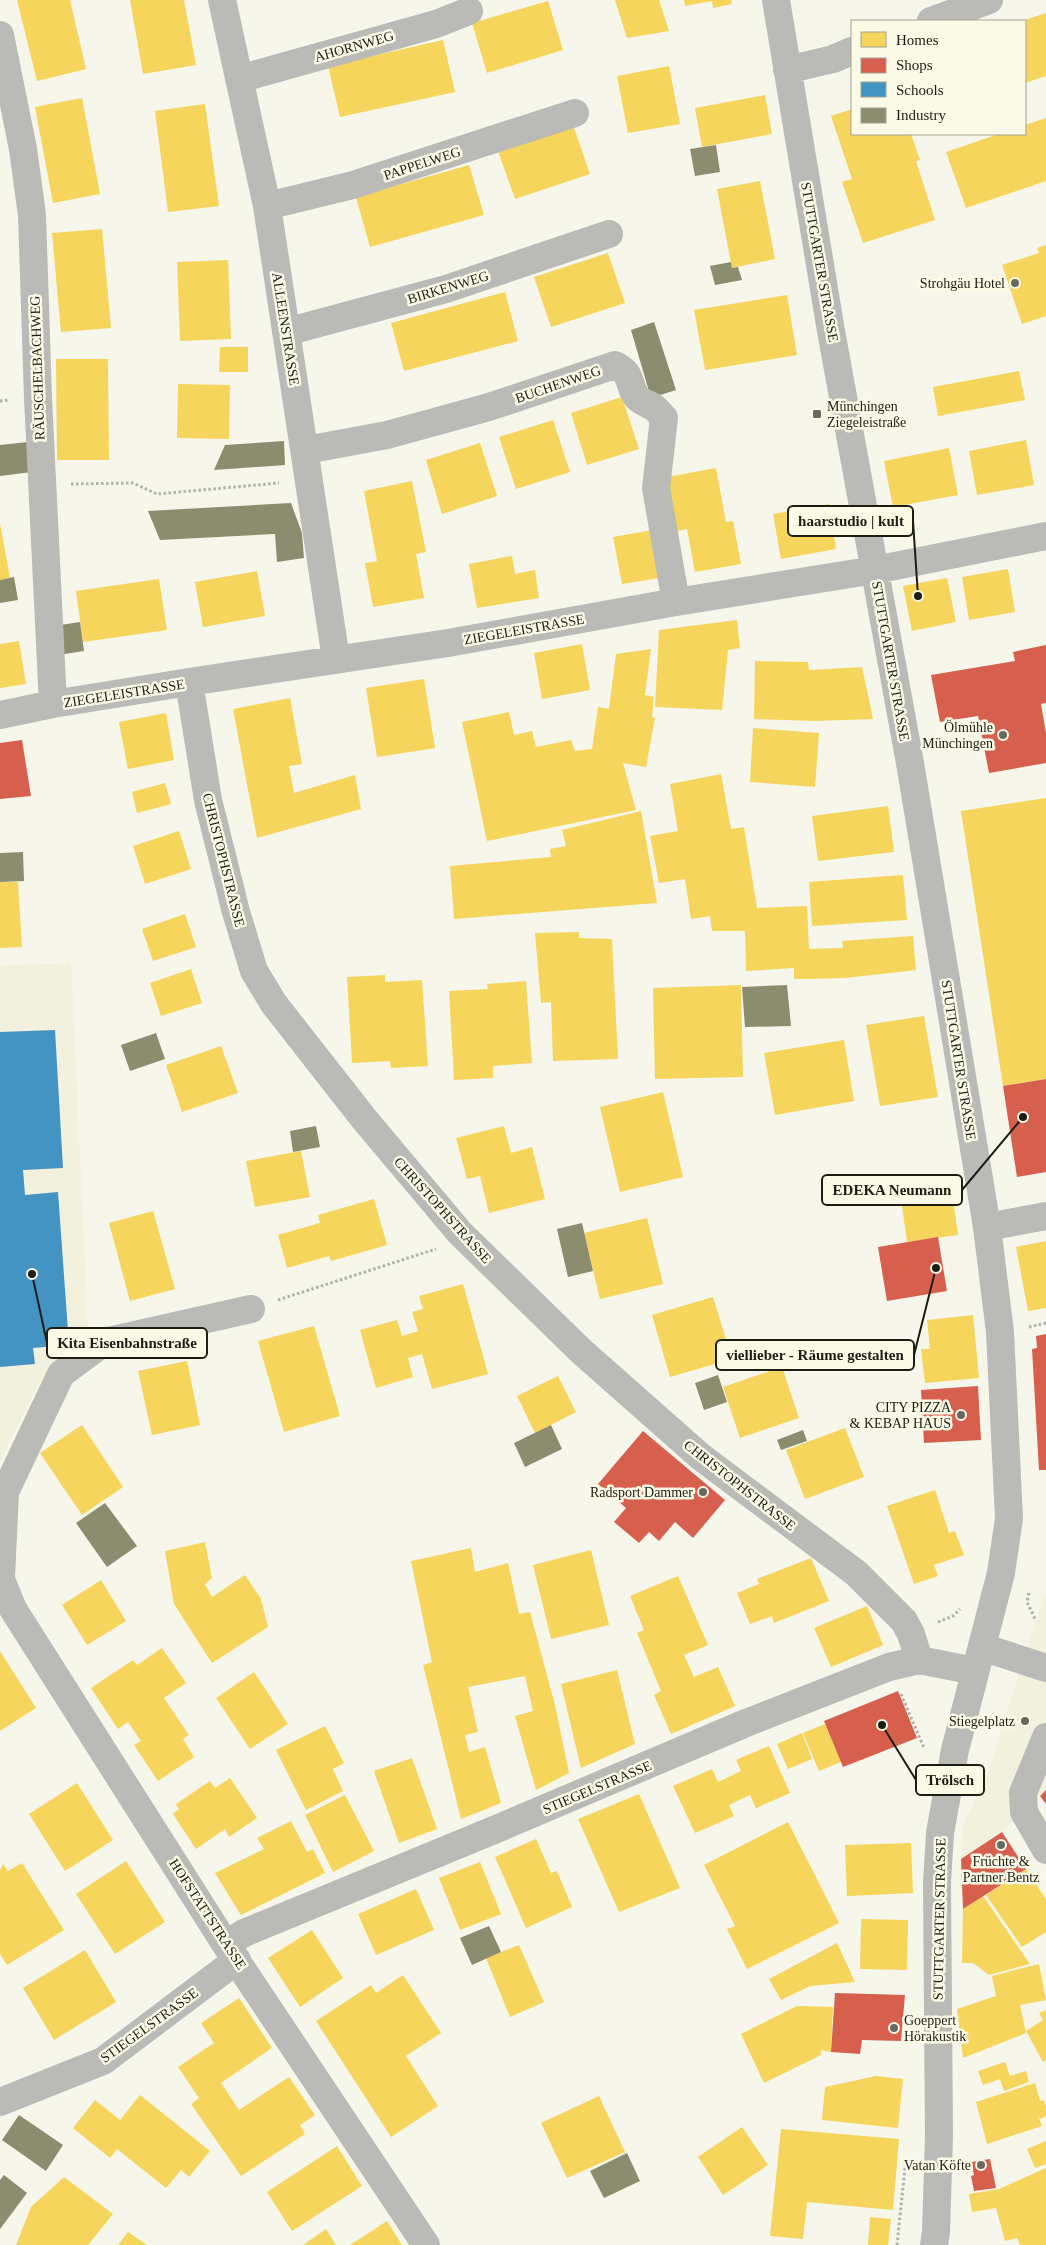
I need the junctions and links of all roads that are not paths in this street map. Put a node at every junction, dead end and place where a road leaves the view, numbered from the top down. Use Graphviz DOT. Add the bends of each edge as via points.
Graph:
graph roads {
  1 [pos="222,0"];
  2 [pos="776,0"];
  3 [pos="989,0"];
  4 [pos="469,12"];
  5 [pos="933,20"];
  6 [pos="0,35"];
  7 [pos="851,51"];
  8 [pos="787,70"];
  9 [pos="239,79"];
  10 [pos="575,113"];
  11 [pos="267,206"];
  12 [pos="609,234"];
  13 [pos="286,332"];
  14 [pos="306,450"];
  15 [pos="1046,536"];
  16 [pos="875,570"];
  17 [pos="676,602"];
  18 [pos="336,659"];
  19 [pos="189,682"];
  20 [pos="53,704"];
  21 [pos="0,715"];
  22 [pos="1046,1216"];
  23 [pos="987,1227"];
  24 [pos="251,1309"];
  25 [pos="1,1578"];
  26 [pos="979,1659"];
  27 [pos="919,1660"];
  28 [pos="1034,1664"];
  29 [pos="1046,1737"];
  30 [pos="1046,1850"];
  31 [pos="232,1952"];
  32 [pos="0,2102"];
  33 [pos="426,2245"];
  34 [pos="934,2245"];
  1 -- 9 [label="street, ALLEENSTRASSE"];
  2 -- 8 [label="street, STUTTGARTER STRASSE"];
  3 -- 5 [label="street"];
  4 -- 9 [label="street, AHORNWEG"];
  6 -- 20 [label="street, RÄUSCHELBACHWEG" via="23,149 32,215"];
  7 -- 8 [label="street"];
  8 -- 16 [label="street, STUTTGARTER STRASSE"];
  9 -- 11 [label="street, ALLEENSTRASSE"];
  10 -- 11 [label="street, PAPPELWEG" via="353,185"];
  11 -- 13 [label="street, ALLEENSTRASSE"];
  12 -- 13 [label="street, BIRKENWEG" via="446,289"];
  13 -- 14 [label="street, ALLEENSTRASSE"];
  14 -- 17 [label="street, BUCHENWEG" via="387,435 480,410 615,365 631,379 636,396 664,418 656,488"];
  14 -- 18 [label="street, ALLEENSTRASSE"];
  15 -- 16 [label="street, ZIEGELEISTRASSE"];
  16 -- 17 [label="street, ZIEGELEISTRASSE"];
  16 -- 23 [label="street, STUTTGARTER STRASSE"];
  17 -- 18 [label="street, ZIEGELEISTRASSE" via="448,643"];
  18 -- 19 [label="street, ZIEGELEISTRASSE"];
  19 -- 20 [label="street, ZIEGELEISTRASSE"];
  19 -- 27 [label="street, CHRISTOPHSTRASSE" via="208,800 236,912 254,971 274,1004 460,1233 624,1391 701,1457 856,1573 904,1621"];
  20 -- 21 [label="street, ZIEGELEISTRASSE"];
  22 -- 23 [label="street"];
  23 -- 26 [label="street, STUTTGARTER STRASSE" via="1000,1332 1009,1518 1001,1573"];
  24 -- 25 [label="street, HOFSTATTSTRASSE" via="104,1342 61,1374 5,1492"];
  25 -- 31 [label="street, HOFSTATTSTRASSE" via="13,1609"];
  26 -- 27 [label="street, STIEGELSTRASSE"];
  26 -- 28 [label="street, STIEGELSTRASSE"];
  26 -- 34 [label="street, STUTTGARTER STRASSE" via="955,1750 940,1833"];
  27 -- 31 [label="street, STIEGELSTRASSE" via="889,1666 746,1723 244,1933"];
  29 -- 30 [label="street" via="1023,1793 1024,1812"];
  31 -- 32 [label="street, STIEGELSTRASSE" via="103,2061"];
  31 -- 33 [label="street, HOFSTATTSTRASSE"];
}
